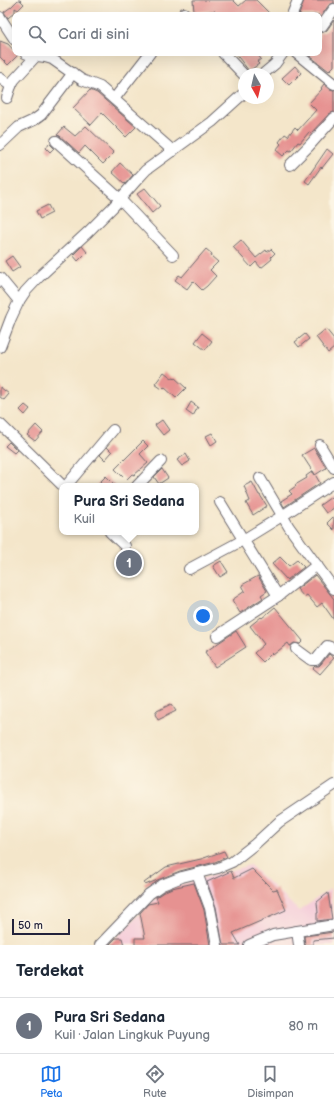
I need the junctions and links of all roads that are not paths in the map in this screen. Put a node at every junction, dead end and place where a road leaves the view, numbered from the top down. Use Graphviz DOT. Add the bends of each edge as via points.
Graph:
graph roads {
  1 [pos="334,9"];
  2 [pos="0,17"];
  3 [pos="322,26"];
  4 [pos="12,35"];
  5 [pos="36,56"];
  6 [pos="148,56"];
  7 [pos="226,56"];
  8 [pos="281,56"];
  9 [pos="300,56"];
  10 [pos="270,68"];
  11 [pos="238,69"];
  12 [pos="73,73"];
  13 [pos="0,78"];
  14 [pos="334,84"];
  15 [pos="11,86"];
  16 [pos="7,98"];
  17 [pos="238,98"];
  18 [pos="114,99"];
  19 [pos="334,118"];
  20 [pos="56,141"];
  21 [pos="0,145"];
  22 [pos="173,151"];
  23 [pos="290,165"];
  24 [pos="120,199"];
  25 [pos="173,255"];
  26 [pos="0,278"];
  27 [pos="19,301"];
  28 [pos="1,340"];
  29 [pos="0,424"];
  30 [pos="113,430"];
  31 [pos="320,445"];
  32 [pos="161,461"];
  33 [pos="334,468"];
  34 [pos="260,478"];
  35 [pos="334,482"];
  36 [pos="61,483"];
  37 [pos="67,483"];
  38 [pos="139,483"];
  39 [pos="220,502"];
  40 [pos="282,516"];
  41 [pos="113,535"];
  42 [pos="243,540"];
  43 [pos="125,546"];
  44 [pos="316,565"];
  45 [pos="190,569"];
  46 [pos="333,587"];
  47 [pos="278,596"];
  48 [pos="217,636"];
  49 [pos="296,649"];
  50 [pos="334,650"];
  51 [pos="334,784"];
  52 [pos="198,874"];
  53 [pos="334,925"];
  54 [pos="297,931"];
  55 [pos="100,945"];
  56 [pos="217,945"];
  57 [pos="249,945"];
  58 [pos="299,945"];
  1 -- 3 [label="street"];
  2 -- 4 [label="street"];
  5 -- 12 [label="street" via="52,59"];
  5 -- 15 [label="street"];
  6 -- 18 [label="street"];
  7 -- 11 [label="street"];
  8 -- 10 [label="street"];
  9 -- 14 [label="street"];
  12 -- 18 [label="street" via="82,80 100,87"];
  12 -- 21 [label="street" via="41,115 19,127"];
  13 -- 15 [label="street"];
  15 -- 16 [label="street"];
  17 -- 22 [label="street"];
  18 -- 22 [label="street"];
  19 -- 23 [label="street"];
  20 -- 24 [label="street"];
  22 -- 24 [label="street" via="146,170"];
  24 -- 25 [label="street"];
  24 -- 27 [label="street" via="39,277"];
  26 -- 27 [label="street"];
  27 -- 28 [label="street"];
  29 -- 36 [label="street"];
  30 -- 37 [label="street"];
  31 -- 33 [label="street"];
  32 -- 38 [label="street"];
  34 -- 40 [label="street"];
  35 -- 40 [label="street"];
  39 -- 42 [label="street"];
  40 -- 42 [label="street"];
  40 -- 44 [label="street"];
  41 -- 43 [label="street"];
  42 -- 45 [label="street"];
  42 -- 47 [label="street"];
  44 -- 46 [label="street"];
  44 -- 47 [label="street"];
  47 -- 48 [label="street"];
  49 -- 50 [label="street" via="314,661 326,646"];
  51 -- 52 [label="street" via="279,822 236,859"];
  52 -- 55 [label="street" via="169,882 149,894"];
  52 -- 56 [label="street" via="210,908"];
  53 -- 54 [label="street"];
  54 -- 57 [label="street" via="273,935"];
  54 -- 58 [label="street"];
}
